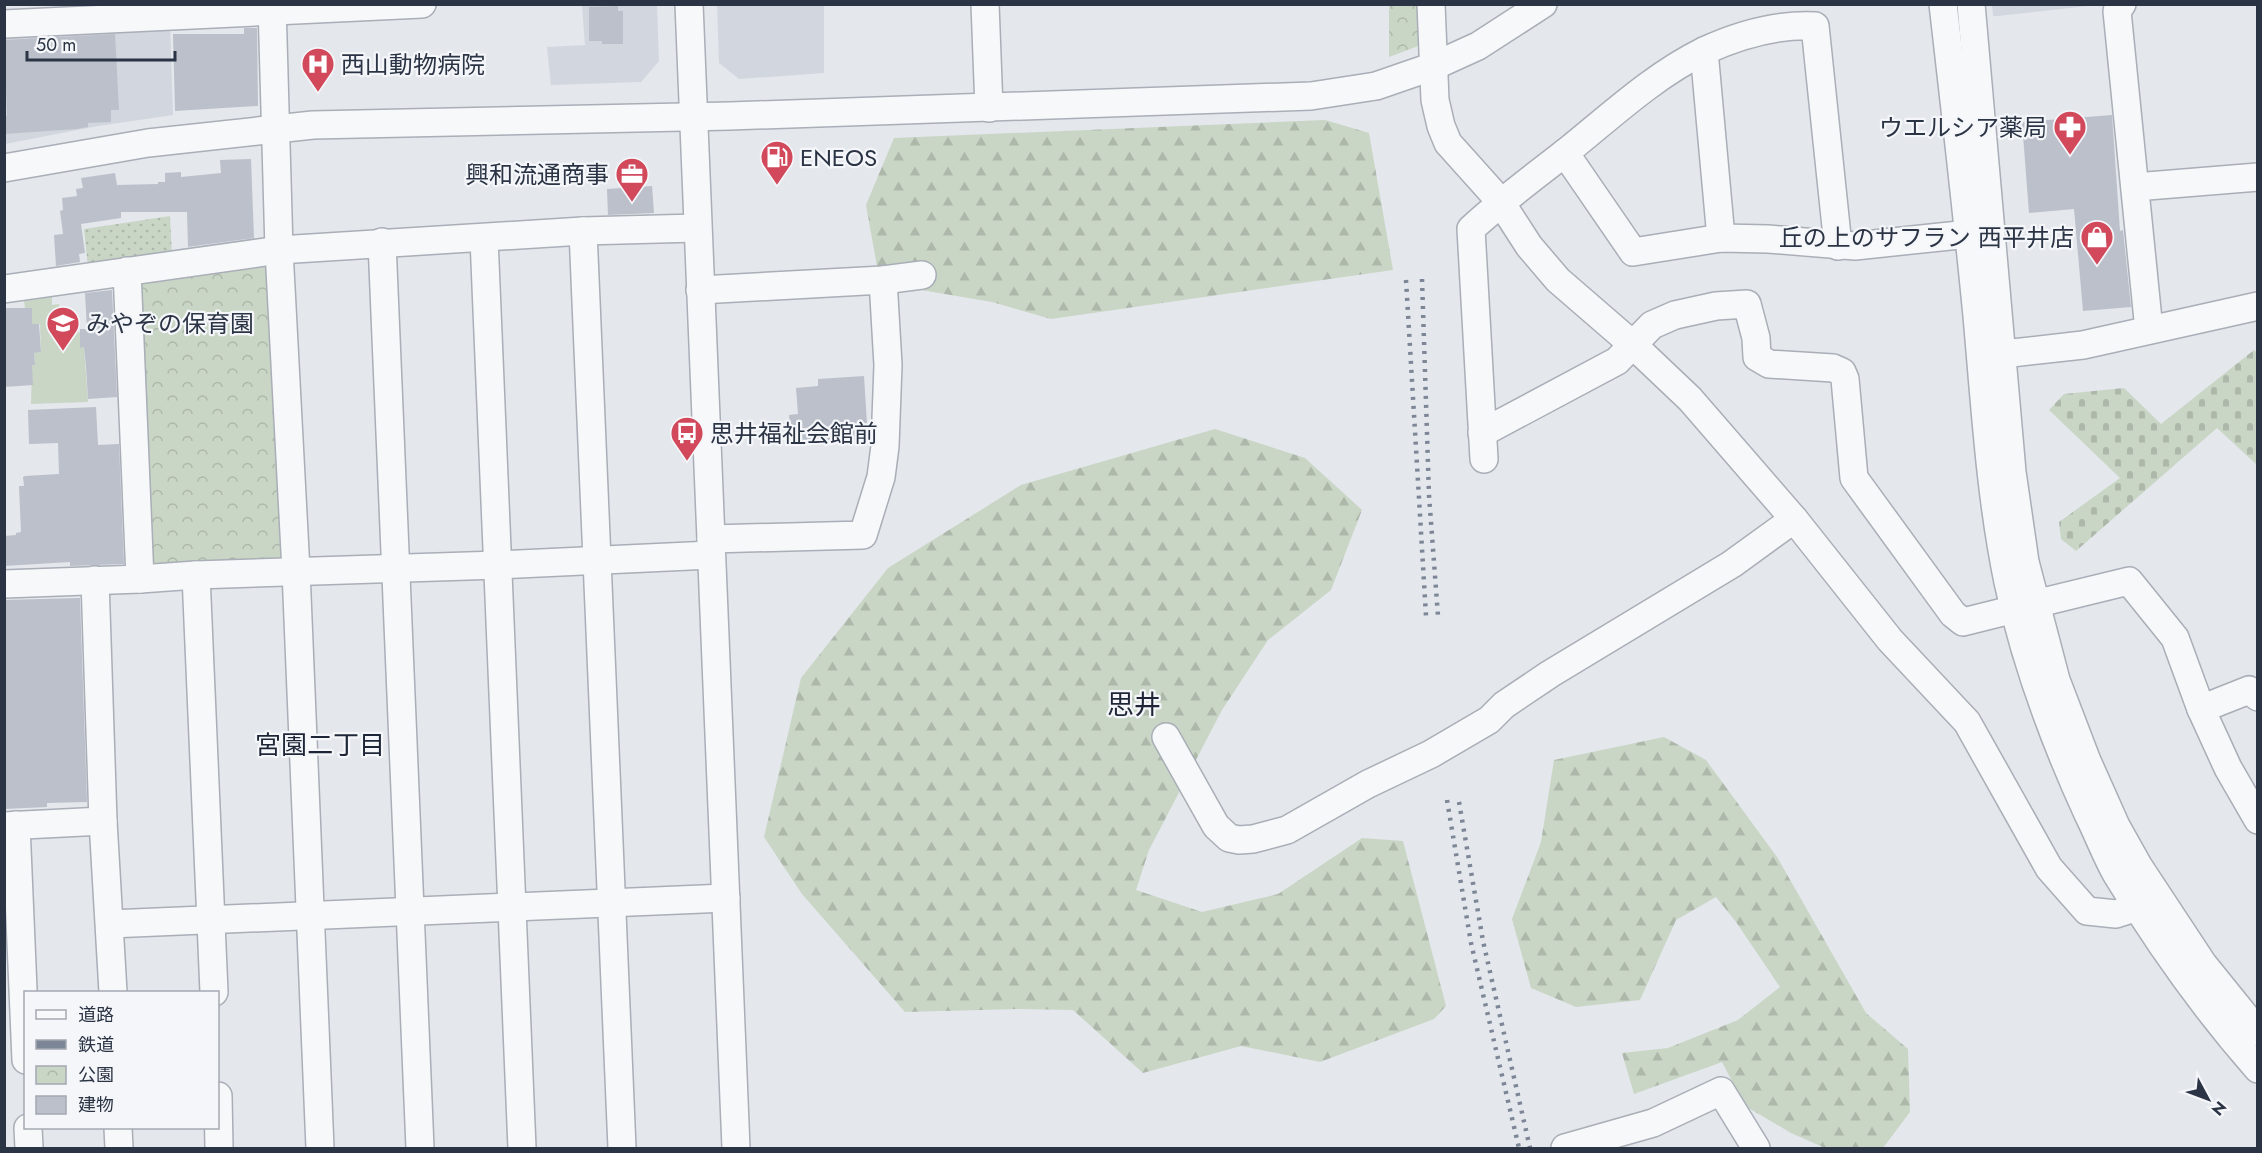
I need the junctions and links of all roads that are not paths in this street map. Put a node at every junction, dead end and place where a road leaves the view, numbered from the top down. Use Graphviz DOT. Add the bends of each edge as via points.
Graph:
graph roads {
  1 [pos="422,4"];
  2 [pos="689,4"];
  3 [pos="985,4"];
  4 [pos="1431,4"];
  5 [pos="1543,4"];
  6 [pos="1943,4"];
  7 [pos="1971,4"];
  8 [pos="2122,4"];
  9 [pos="374,6"];
  10 [pos="272,8"];
  11 [pos="172,10"];
  12 [pos="71,13"];
  13 [pos="4,24"];
  14 [pos="1704,51"];
  15 [pos="1434,66"];
  16 [pos="989,108"];
  17 [pos="693,117"];
  18 [pos="277,128"];
  19 [pos="1565,153"];
  20 [pos="4,168"];
  21 [pos="2258,177"];
  22 [pos="2135,187"];
  23 [pos="1500,201"];
  24 [pos="697,228"];
  25 [pos="583,231"];
  26 [pos="1969,234"];
  27 [pos="484,238"];
  28 [pos="1721,238"];
  29 [pos="382,242"];
  30 [pos="1838,246"];
  31 [pos="279,250"];
  32 [pos="127,271"];
  33 [pos="922,275"];
  34 [pos="883,280"];
  35 [pos="4,289"];
  36 [pos="700,290"];
  37 [pos="2258,306"];
  38 [pos="2149,330"];
  39 [pos="1632,344"];
  40 [pos="2003,354"];
  41 [pos="1794,519"];
  42 [pos="711,547"];
  43 [pos="596,559"];
  44 [pos="498,565"];
  45 [pos="396,567"];
  46 [pos="296,571"];
  47 [pos="196,575"];
  48 [pos="140,579"];
  49 [pos="95,580"];
  50 [pos="4,584"];
  51 [pos="2025,606"];
  52 [pos="2258,697"];
  53 [pos="2201,709"];
  54 [pos="1166,737"];
  55 [pos="2258,820"];
  56 [pos="103,821"];
  57 [pos="10,825"];
  58 [pos="726,898"];
  59 [pos="612,902"];
  60 [pos="512,906"];
  61 [pos="2138,907"];
  62 [pos="412,912"];
  63 [pos="311,915"];
  64 [pos="211,918"];
  65 [pos="110,924"];
  66 [pos="113,991"];
  67 [pos="214,991"];
  68 [pos="24,1030"];
  69 [pos="2258,1032"];
  70 [pos="2258,1069"];
  71 [pos="28,1129"];
  72 [pos="118,1129"];
  73 [pos="219,1129"];
  74 [pos="29,1149"];
  75 [pos="119,1149"];
  76 [pos="219,1149"];
  77 [pos="320,1149"];
  78 [pos="420,1149"];
  79 [pos="522,1149"];
  80 [pos="622,1149"];
  81 [pos="736,1149"];
  82 [pos="1565,1149"];
  83 [pos="1756,1149"];
  1 -- 9 [label="street"];
  2 -- 17 [label="street"];
  3 -- 16 [label="street"];
  4 -- 15 [label="street"];
  5 -- 15 [label="street" via="1478,46"];
  6 -- 26 [label="street"];
  7 -- 40 [label="street"];
  8 -- 22 [label="street" via="2117,11"];
  9 -- 10 [label="street"];
  10 -- 11 [label="street"];
  10 -- 18 [label="street"];
  11 -- 12 [label="street"];
  12 -- 13 [label="street"];
  14 -- 19 [label="street" via="1671,70"];
  14 -- 28 [label="street"];
  14 -- 30 [label="street" via="1761,30 1815,26"];
  15 -- 16 [label="street" via="1376,86 1311,96"];
  15 -- 23 [label="street" via="1435,100 1448,143"];
  16 -- 17 [label="street"];
  17 -- 18 [label="street"];
  17 -- 24 [label="street"];
  18 -- 20 [label="street" via="109,148"];
  18 -- 31 [label="street"];
  19 -- 23 [label="street"];
  19 -- 28 [label="street" via="1633,252"];
  21 -- 22 [label="street"];
  22 -- 38 [label="street"];
  23 -- 39 [label="street" via="1529,246 1558,280"];
  23 -- 39 [label="street" via="1471,229 1483,446 1617,361"];
  24 -- 25 [label="street"];
  24 -- 36 [label="street"];
  25 -- 27 [label="street"];
  25 -- 43 [label="street"];
  26 -- 30 [label="street"];
  26 -- 51 [label="street" via="1992,481 2008,583"];
  27 -- 29 [label="street"];
  27 -- 44 [label="street"];
  28 -- 30 [label="street"];
  29 -- 31 [label="street"];
  29 -- 45 [label="street"];
  31 -- 32 [label="street"];
  31 -- 46 [label="street"];
  32 -- 35 [label="street"];
  32 -- 48 [label="street"];
  33 -- 34 [label="street"];
  34 -- 36 [label="street"];
  34 -- 42 [label="street" via="888,365 885,446 881,477 863,535"];
  36 -- 42 [label="street"];
  37 -- 38 [label="street"];
  38 -- 40 [label="street" via="2083,345"];
  39 -- 41 [label="street" via="1690,399"];
  39 -- 51 [label="street" via="1652,325 1675,315 1747,304 1757,357 1769,364 1842,372 1854,478 1953,614 1963,622"];
  40 -- 51 [label="street" via="2014,492 2025,562"];
  41 -- 54 [label="street" via="1732,564 1550,674 1489,720 1287,830 1253,839 1229,838 1216,826"];
  41 -- 61 [label="street" via="1890,640 1967,722 2049,868 2069,893 2087,911 2116,914"];
  42 -- 43 [label="street"];
  42 -- 58 [label="street"];
  43 -- 44 [label="street"];
  43 -- 59 [label="street"];
  44 -- 45 [label="street"];
  44 -- 60 [label="street"];
  45 -- 46 [label="street"];
  45 -- 62 [label="street"];
  46 -- 47 [label="street"];
  46 -- 63 [label="street"];
  47 -- 48 [label="street"];
  47 -- 64 [label="street"];
  48 -- 49 [label="street"];
  49 -- 50 [label="street"];
  49 -- 56 [label="street"];
  51 -- 53 [label="street" via="2129,581 2175,638"];
  51 -- 61 [label="street" via="2045,710 2116,873"];
  51 -- 69 [label="street" via="2116,826 2203,964"];
  52 -- 53 [label="street" via="2248,690"];
  53 -- 55 [label="street"];
  56 -- 57 [label="street"];
  56 -- 65 [label="street"];
  57 -- 68 [label="street"];
  58 -- 59 [label="street"];
  58 -- 81 [label="street"];
  59 -- 60 [label="street"];
  59 -- 80 [label="street"];
  60 -- 62 [label="street"];
  60 -- 79 [label="street"];
  61 -- 70 [label="street" via="2217,1022"];
  62 -- 63 [label="street"];
  62 -- 78 [label="street"];
  63 -- 64 [label="street"];
  63 -- 77 [label="street"];
  64 -- 65 [label="street"];
  64 -- 67 [label="street"];
  65 -- 66 [label="street"];
  71 -- 74 [label="street"];
  72 -- 75 [label="street"];
  73 -- 76 [label="street"];
  82 -- 83 [label="street" via="1653,1123 1721,1091"];
}
